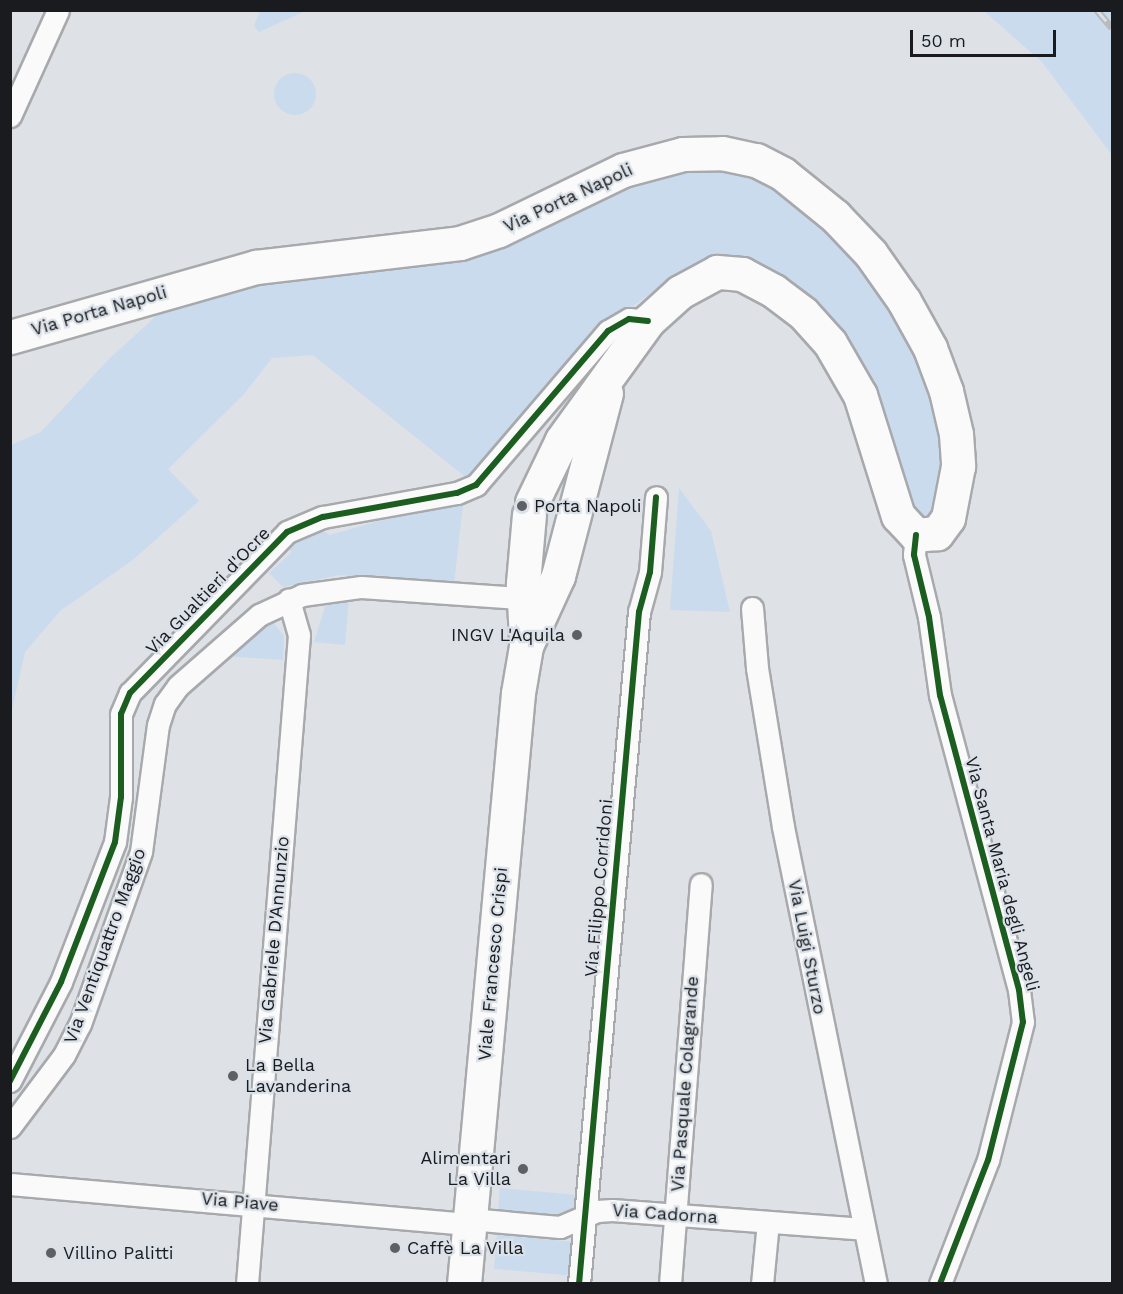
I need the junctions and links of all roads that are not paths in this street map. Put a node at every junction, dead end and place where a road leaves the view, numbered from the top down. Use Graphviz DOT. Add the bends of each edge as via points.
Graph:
graph roads {
  1 [pos="58,10"];
  2 [pos="10,116"];
  3 [pos="648,321"];
  4 [pos="10,337"];
  5 [pos="624,355"];
  6 [pos="656,497"];
  7 [pos="916,535"];
  8 [pos="289,599"];
  9 [pos="535,599"];
  10 [pos="752,608"];
  11 [pos="700,884"];
  12 [pos="10,1081"];
  13 [pos="10,1127"];
  14 [pos="10,1184"];
  15 [pos="253,1202"];
  16 [pos="675,1215"];
  17 [pos="585,1217"];
  18 [pos="460,1221"];
  19 [pos="768,1222"];
  20 [pos="863,1229"];
  21 [pos="247,1284"];
  22 [pos="464,1284"];
  23 [pos="579,1284"];
  24 [pos="670,1284"];
  25 [pos="762,1284"];
  26 [pos="876,1284"];
  27 [pos="940,1284"];
  1 -- 2 [label="street"];
  3 -- 5 [label="main road"];
  3 -- 7 [label="main road" via="680,292 717,272 742,274 789,302 830,343 852,377 896,511 906,528"];
  3 -- 12 [label="street, Via Gualtieri d'Ocre" via="629,319 608,331 485,477 471,488 323,517 287,532 130,693 122,714 121,797 115,842 61,982"];
  4 -- 7 [label="main road, Via Porta Napoli" via="256,267 460,243 499,230 644,163 683,154 738,155 783,174 835,216 891,280 930,348 951,406 958,466 944,527 932,535"];
  5 -- 9 [label="main road" via="600,411 560,570"];
  5 -- 9 [label="main road" via="557,447 530,508"];
  6 -- 17 [label="street, Via Filippo Corridoni" via="651,572 639,612"];
  7 -- 27 [label="street, Via Santa Maria degli Angeli" via="914,555 929,617 939,695 1019,990 1023,1022 992,1150"];
  8 -- 9 [label="street, Via Ventiquattro Maggio" via="331,588 361,587"];
  8 -- 13 [label="street, Via Ventiquattro Maggio" via="259,615 183,681 165,704 156,731 141,852 80,1024 64,1055"];
  8 -- 15 [label="street, Via Gabriele D'Annunzio" via="298,635"];
  9 -- 18 [label="main road, Viale Francesco Crispi" via="515,720"];
  10 -- 20 [label="street, Via Luigi Sturzo" via="757,668 783,827"];
  11 -- 16 [label="street, Via Pasquale Colagrande"];
  14 -- 15 [label="street, Via Piave"];
  15 -- 18 [label="street, Via Piave"];
  15 -- 21 [label="street, Via Gabriele D'Annunzio"];
  16 -- 17 [label="street, Via Cadorna" via="612,1210"];
  16 -- 19 [label="street, Via Cadorna"];
  16 -- 24 [label="street, Via Pasquale Colagrande"];
  17 -- 18 [label="street, Via Cadorna" via="556,1227"];
  17 -- 23 [label="street, Via Filippo Corridoni"];
  18 -- 22 [label="main road, Viale Francesco Crispi"];
  19 -- 20 [label="street, Via Cadorna"];
  19 -- 25 [label="street"];
  20 -- 26 [label="street, Via Luigi Sturzo"];
}
